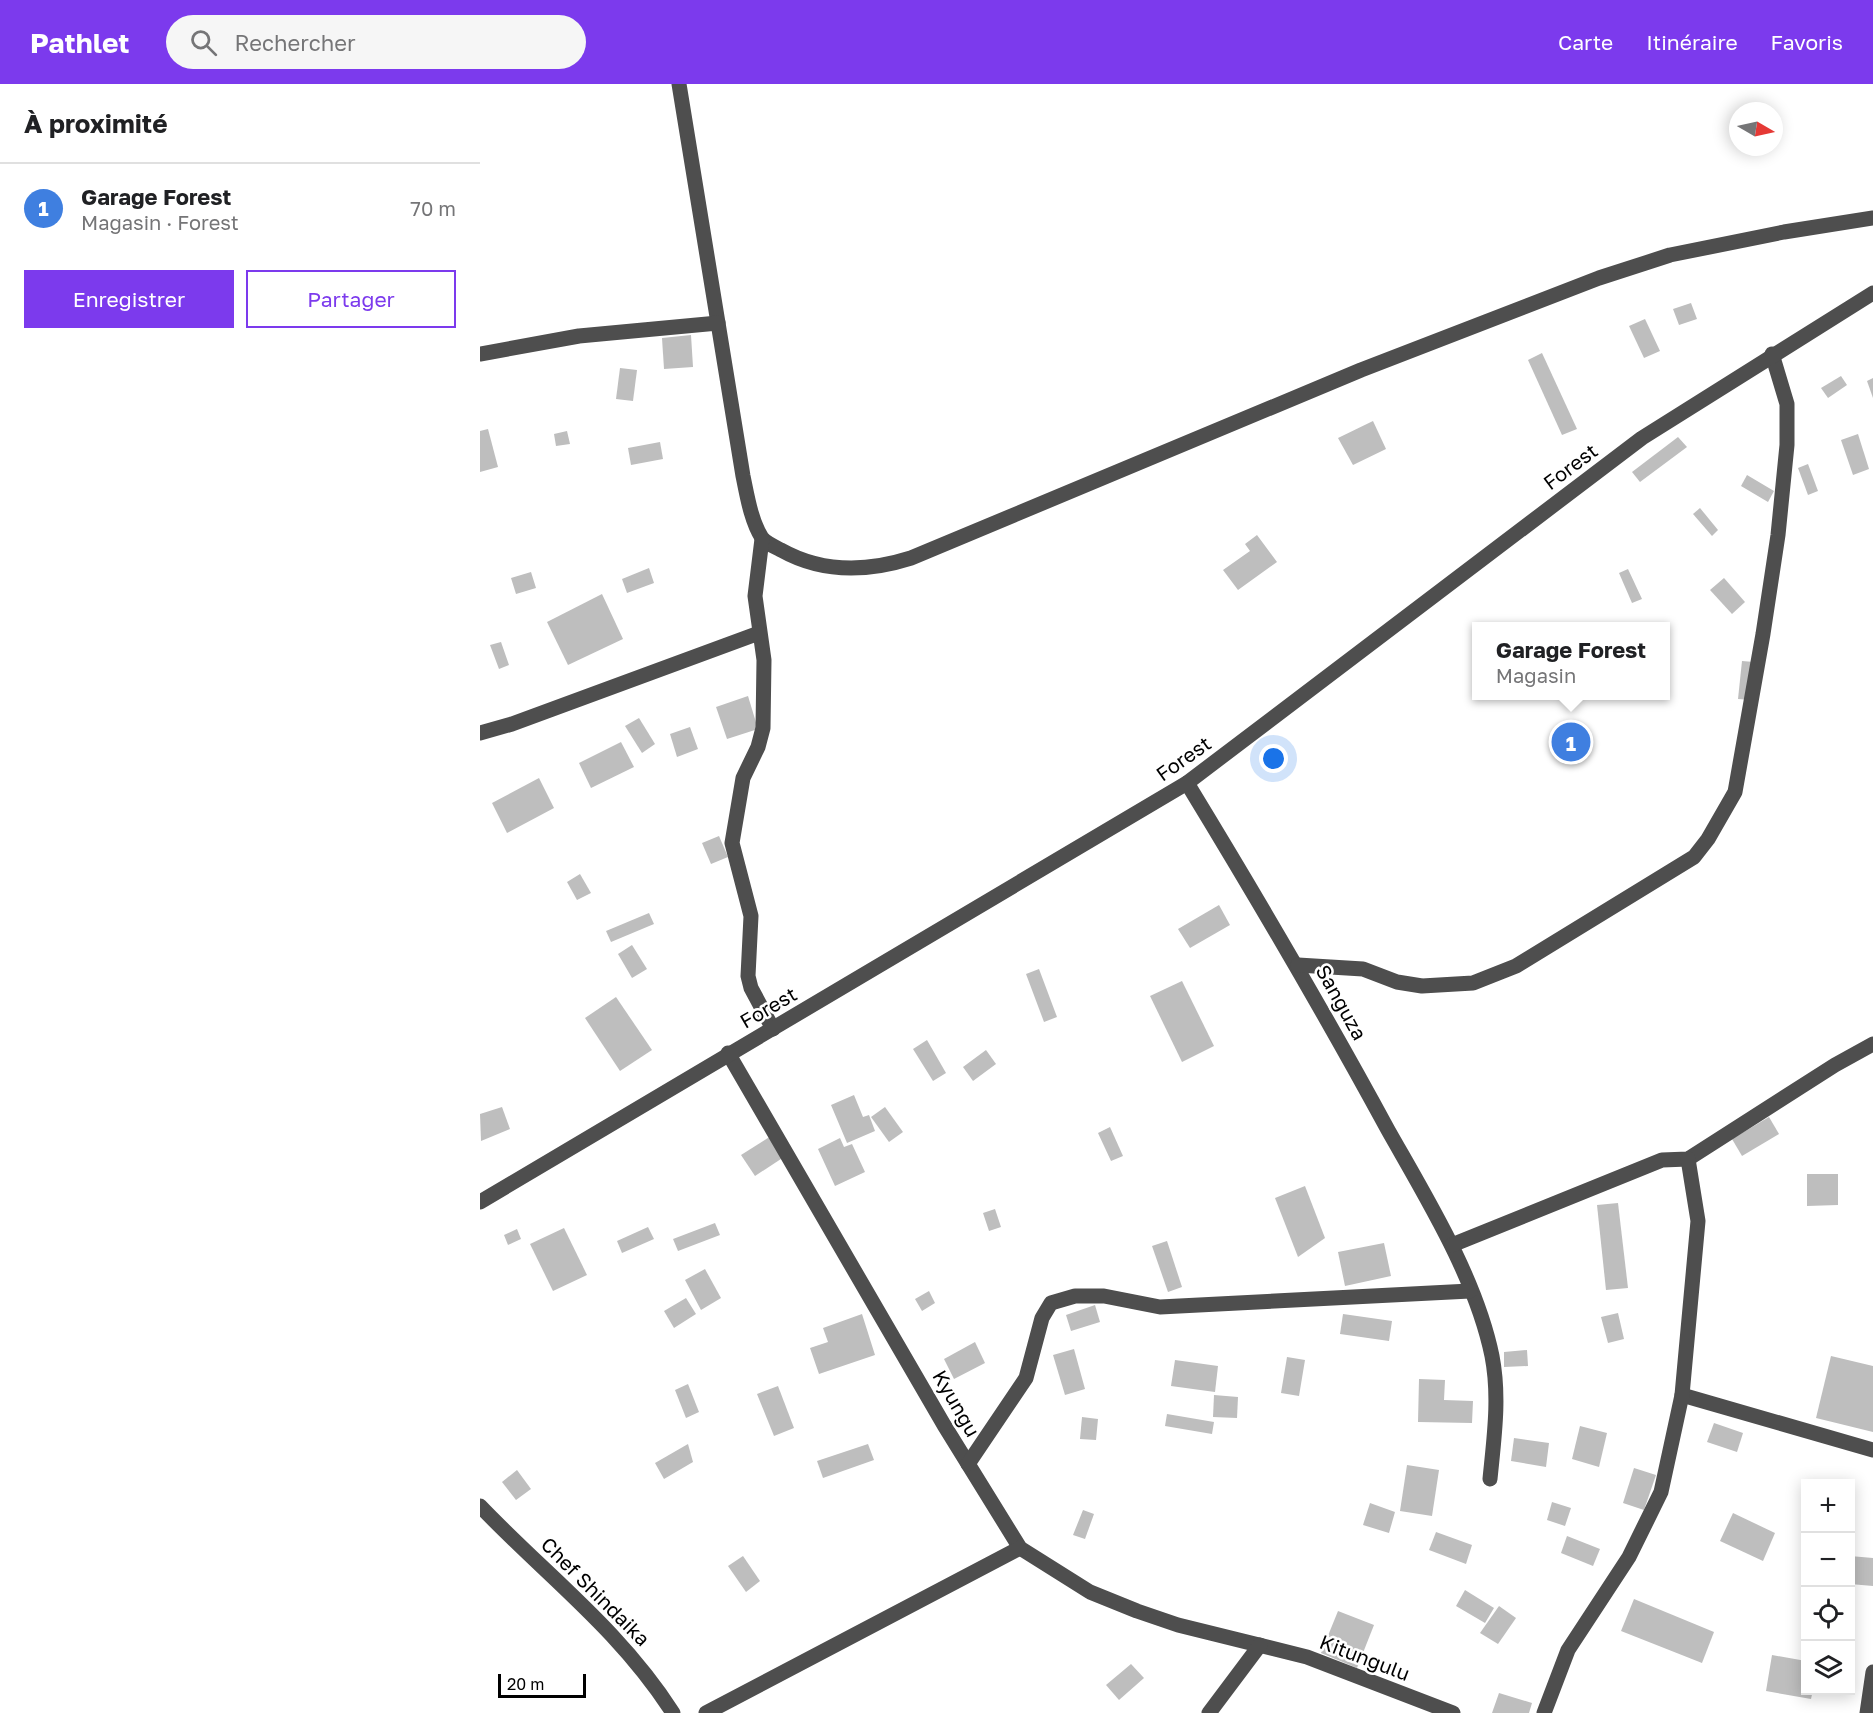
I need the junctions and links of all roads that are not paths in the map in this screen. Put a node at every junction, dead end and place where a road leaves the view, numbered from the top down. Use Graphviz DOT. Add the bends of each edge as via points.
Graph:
graph roads {
  1 [pos="679,84"];
  2 [pos="1873,218"];
  3 [pos="1873,293"];
  4 [pos="718,323"];
  5 [pos="480,354"];
  6 [pos="1772,354"];
  7 [pos="762,539"];
  8 [pos="759,633"];
  9 [pos="480,732"];
  10 [pos="1187,783"];
  11 [pos="1298,965"];
  12 [pos="773,1029"];
  13 [pos="1873,1044"];
  14 [pos="728,1053"];
  15 [pos="1688,1159"];
  16 [pos="480,1202"];
  17 [pos="1452,1245"];
  18 [pos="1470,1291"];
  19 [pos="1682,1395"];
  20 [pos="1873,1450"];
  21 [pos="968,1464"];
  22 [pos="1490,1479"];
  23 [pos="480,1506"];
  24 [pos="1020,1548"];
  25 [pos="1260,1646"];
  26 [pos="1873,1672"];
  27 [pos="673,1713"];
  28 [pos="706,1713"];
  29 [pos="1209,1713"];
  30 [pos="1453,1713"];
  31 [pos="1544,1713"];
  32 [pos="1866,1713"];
  1 -- 4 [label="street"];
  2 -- 7 [label="street" via="1670,255 1599,278 1361,370 890,565 850,569 811,563"];
  3 -- 6 [label="street, Forest"];
  4 -- 5 [label="street" via="579,336"];
  4 -- 7 [label="street" via="742,476"];
  6 -- 10 [label="street, Forest" via="1642,438"];
  6 -- 11 [label="street" via="1787,404 1778,535 1735,792 1708,839 1694,857 1516,966 1473,983 1422,986 1397,982 1363,969"];
  7 -- 8 [label="street" via="755,596"];
  8 -- 9 [label="street" via="512,724"];
  8 -- 12 [label="street" via="765,660 763,728 743,778 732,843 751,916 748,976"];
  10 -- 11 [label="street, Sanguza"];
  10 -- 12 [label="street, Forest"];
  11 -- 17 [label="street, Sanguza"];
  12 -- 14 [label="street, Forest"];
  13 -- 15 [label="street"];
  14 -- 16 [label="street, Forest"];
  14 -- 21 [label="street, Kyungu"];
  15 -- 17 [label="street" via="1662,1160"];
  15 -- 19 [label="street" via="1698,1221"];
  17 -- 18 [label="street, Sanguza"];
  18 -- 21 [label="street" via="1160,1307 1104,1296 1075,1296 1051,1304 1042,1318 1026,1378"];
  18 -- 22 [label="street, Sanguza" via="1492,1357 1497,1393"];
  19 -- 20 [label="street"];
  19 -- 31 [label="street" via="1661,1492 1629,1557 1568,1650"];
  21 -- 24 [label="street, Kyungu"];
  23 -- 27 [label="street, Chef Shindaika" via="622,1644"];
  24 -- 25 [label="street, Kyungu" via="1090,1592 1178,1625"];
  24 -- 28 [label="street"];
  25 -- 29 [label="street"];
  25 -- 30 [label="street, Kitungulu" via="1307,1657"];
  26 -- 32 [label="street"];
}
